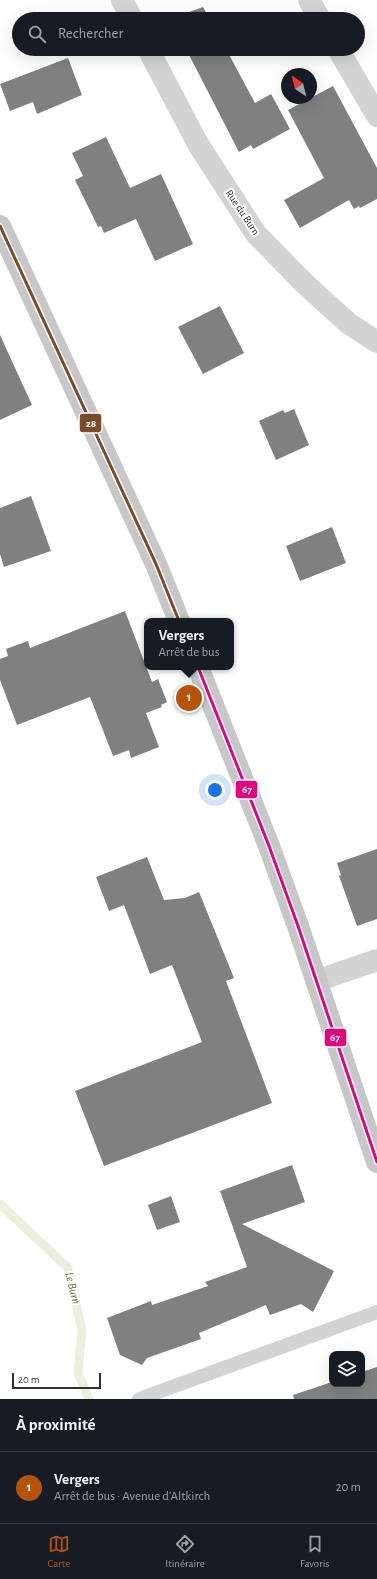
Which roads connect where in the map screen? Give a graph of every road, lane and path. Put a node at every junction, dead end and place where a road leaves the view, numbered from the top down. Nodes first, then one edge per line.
1 (122, 0) edge
2 (309, 0) edge
3 (128, 12) edge
4 (316, 12) edge
5 (152, 56) edge
6 (342, 56) edge
7 (377, 116) edge
8 (0, 226) edge
9 (377, 342) edge
10 (179, 618) edge
11 (199, 670) edge
12 (377, 960) edge
13 (316, 981) junction
14 (377, 1162) edge
15 (377, 1312) edge
16 (139, 1399) edge

1 - 3 street
2 - 4 street
5 - 9 street, Rue du Burn
6 - 7 street
8 - 10 main road
11 - 13 main road
12 - 13 street
13 - 14 main road
15 - 16 lane

